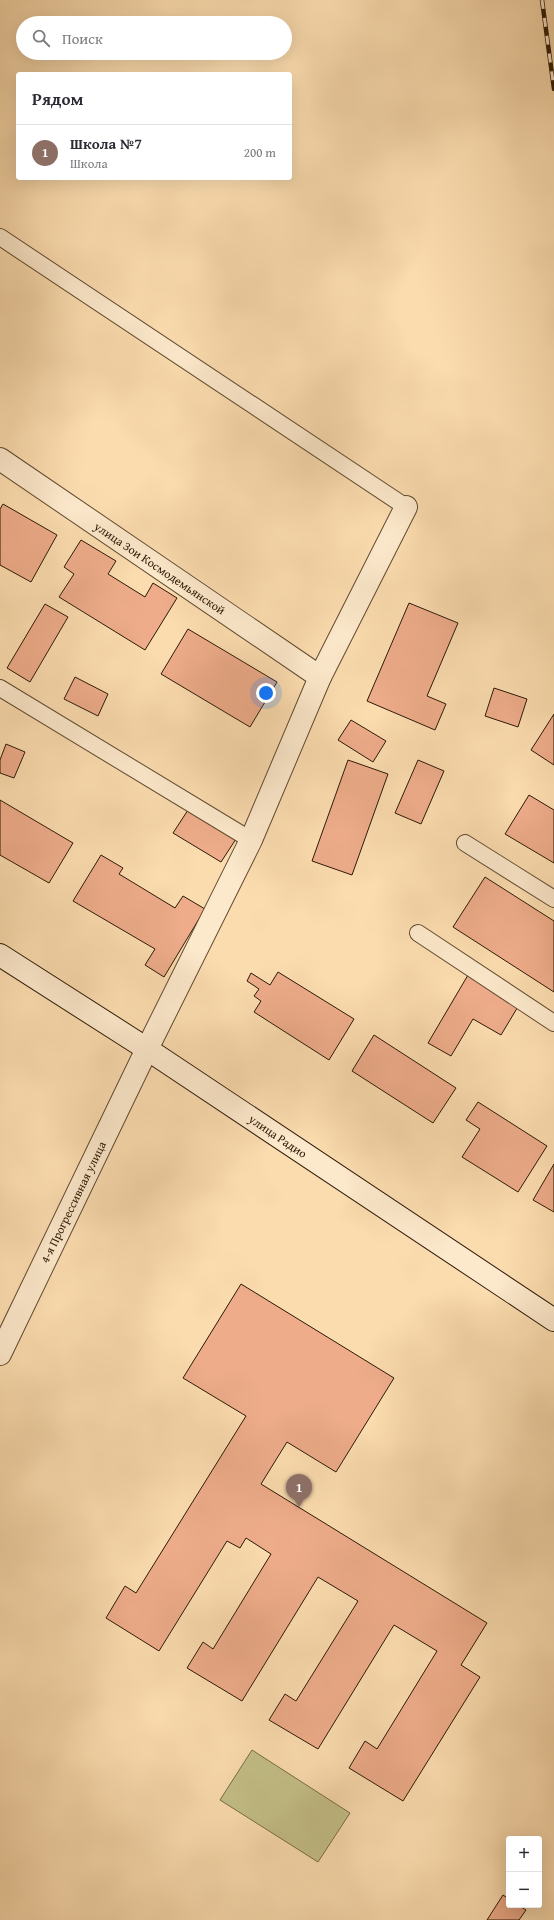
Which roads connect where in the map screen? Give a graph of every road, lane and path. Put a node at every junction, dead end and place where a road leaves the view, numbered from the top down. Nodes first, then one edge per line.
1 (0, 237) edge
2 (0, 459) edge
3 (406, 507) joint
4 (320, 677) junction
5 (0, 688) edge
6 (251, 840) junction
7 (465, 843) dead end
8 (554, 899) edge
9 (418, 932) dead end
10 (0, 954) edge
11 (554, 1023) edge
12 (147, 1049) junction
13 (554, 1320) edge
14 (0, 1354) edge

1 - 3 lane
2 - 4 street, улица Зои Космодемьянской
3 - 4 street, 4-я Прогрессивная улица
4 - 6 street, 4-я Прогрессивная улица
5 - 6 lane
6 - 12 street, 4-я Прогрессивная улица
7 - 8 lane
9 - 11 lane
10 - 12 street, улица Радио
12 - 13 street, улица Радио
12 - 14 street, 4-я Прогрессивная улица

